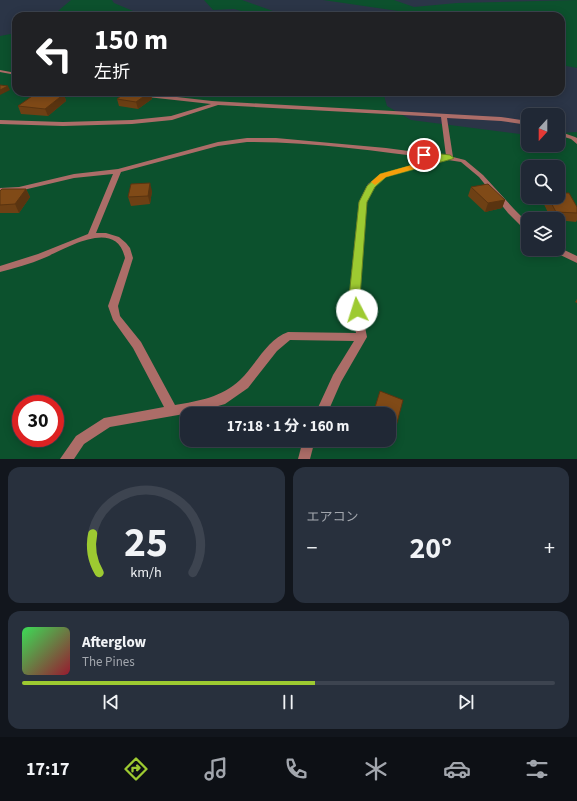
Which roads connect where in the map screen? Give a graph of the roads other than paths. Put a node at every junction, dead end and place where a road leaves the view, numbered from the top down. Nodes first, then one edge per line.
1 (0, 71) edge
2 (12, 73) edge
3 (156, 96) edge
4 (219, 103) junction
5 (444, 116) junction
6 (0, 122) edge
7 (521, 122) edge
8 (565, 135) edge
9 (577, 142) edge
10 (450, 158) junction
11 (118, 171) junction
12 (0, 190) edge
13 (521, 221) edge
14 (91, 236) junction
15 (565, 254) edge
16 (577, 260) edge
17 (0, 269) edge
18 (362, 336) junction
19 (324, 407) edge
20 (172, 411) junction
21 (307, 447) edge
22 (66, 459) edge
23 (304, 459) edge

1 - 2 street
3 - 4 street
4 - 5 street
4 - 6 street
5 - 7 street
5 - 10 street
8 - 9 street
10 - 11 street
10 - 13 street
10 - 18 street
11 - 12 street
11 - 14 street
14 - 17 street
14 - 20 street
15 - 16 street
18 - 19 street
18 - 20 street
20 - 22 street
21 - 23 street

